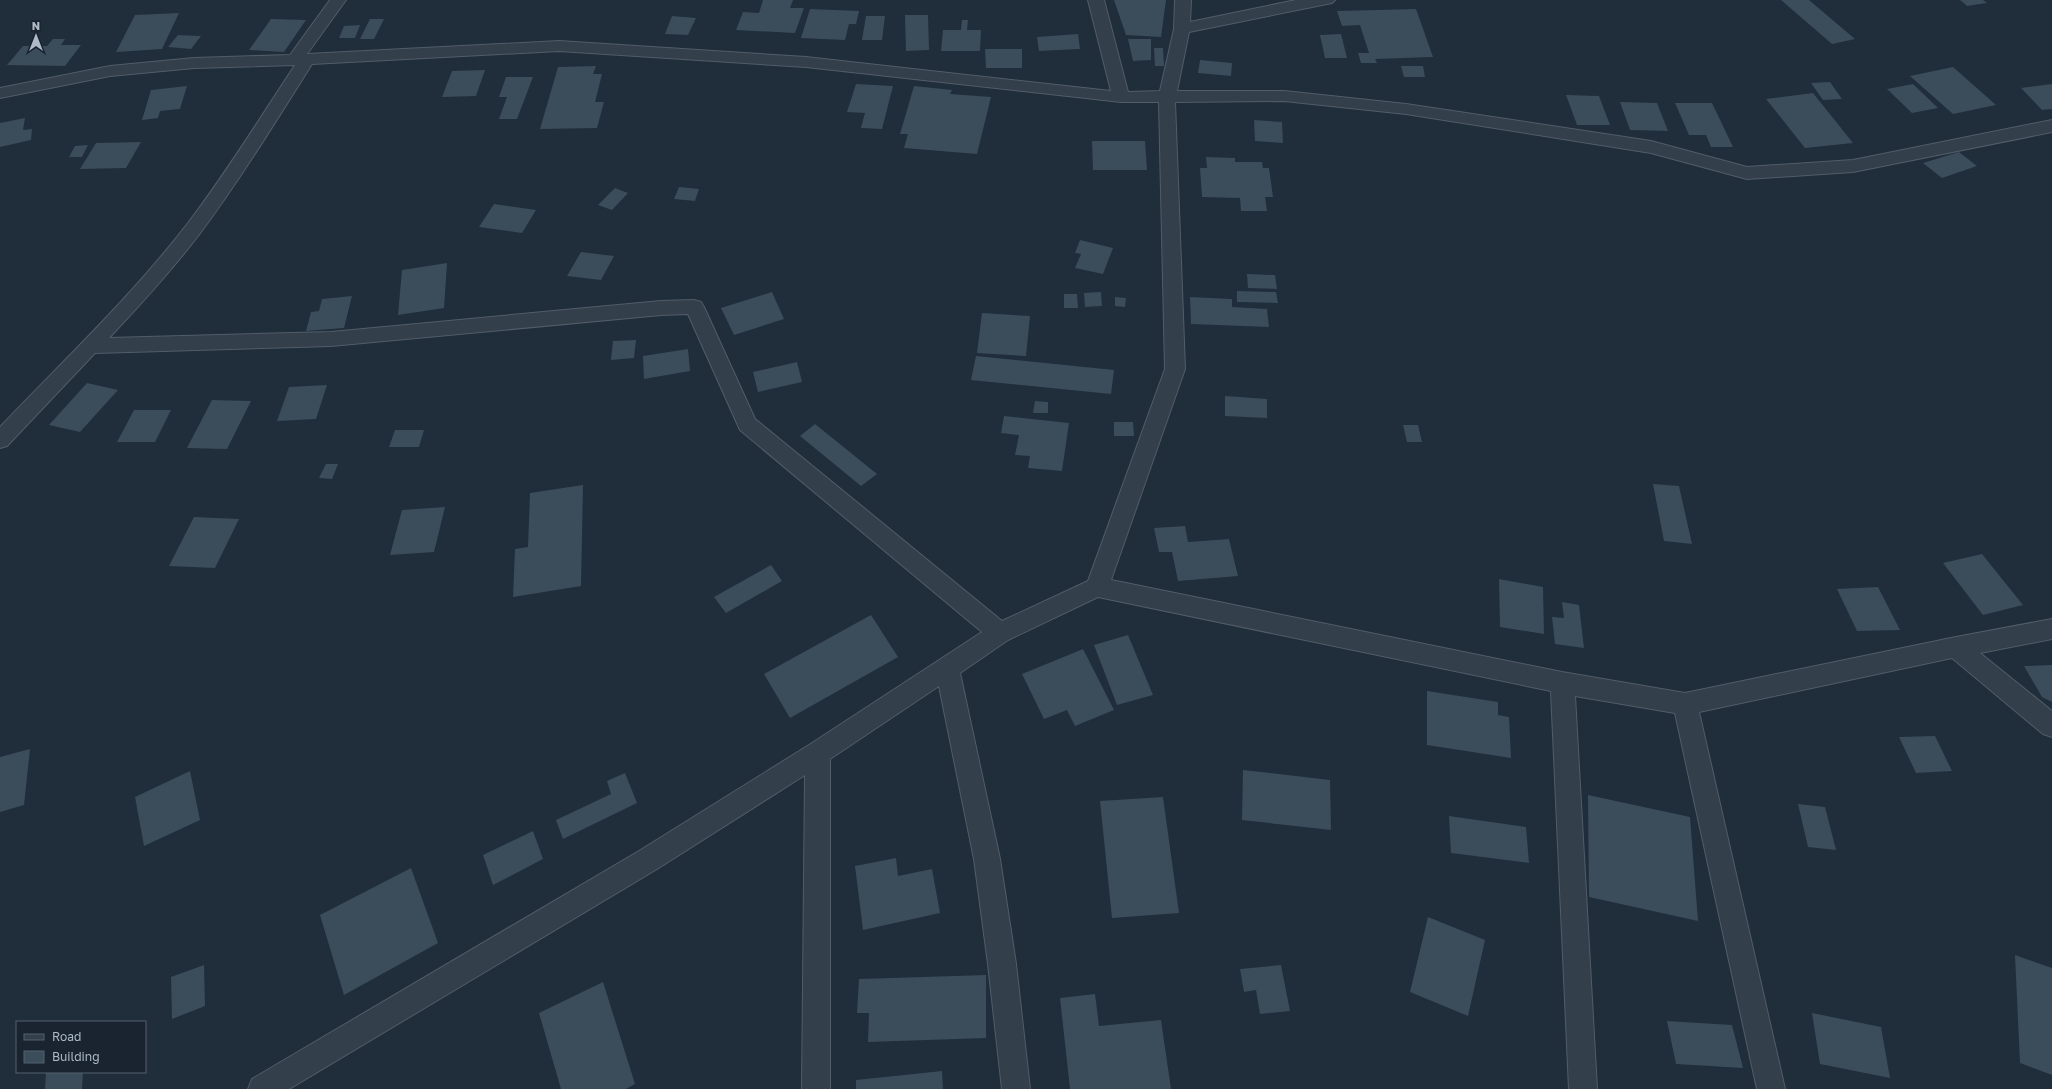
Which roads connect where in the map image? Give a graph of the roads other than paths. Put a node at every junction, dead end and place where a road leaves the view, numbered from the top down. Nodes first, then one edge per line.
1 (338, 0) edge
2 (1096, 0) edge
3 (1183, 0) edge
4 (1328, 0) edge
5 (1182, 29) junction
6 (301, 60) junction
7 (0, 93) edge
8 (1121, 98) junction
9 (1167, 98) junction
10 (2052, 126) edge
11 (89, 346) junction
12 (0, 440) edge
13 (1096, 587) junction
14 (2052, 629) edge
15 (1000, 633) junction
16 (1956, 647) junction
17 (947, 669) junction
18 (1562, 683) junction
19 (1685, 704) junction
20 (2052, 726) edge
21 (818, 753) junction
22 (262, 1089) edge
23 (816, 1089) edge
24 (1016, 1089) edge
25 (1583, 1089) edge
26 (1771, 1089) edge

1 - 6 street
2 - 8 street
3 - 5 street
4 - 5 street
5 - 9 street
6 - 7 street
6 - 8 street
6 - 11 street
8 - 9 street
9 - 10 street
9 - 13 street
11 - 12 street
11 - 15 street
13 - 15 street
13 - 18 street
14 - 16 street
15 - 17 street
16 - 19 street
16 - 20 street
17 - 21 street
17 - 24 street
18 - 19 street
18 - 25 street
19 - 26 street
21 - 22 street
21 - 23 street

